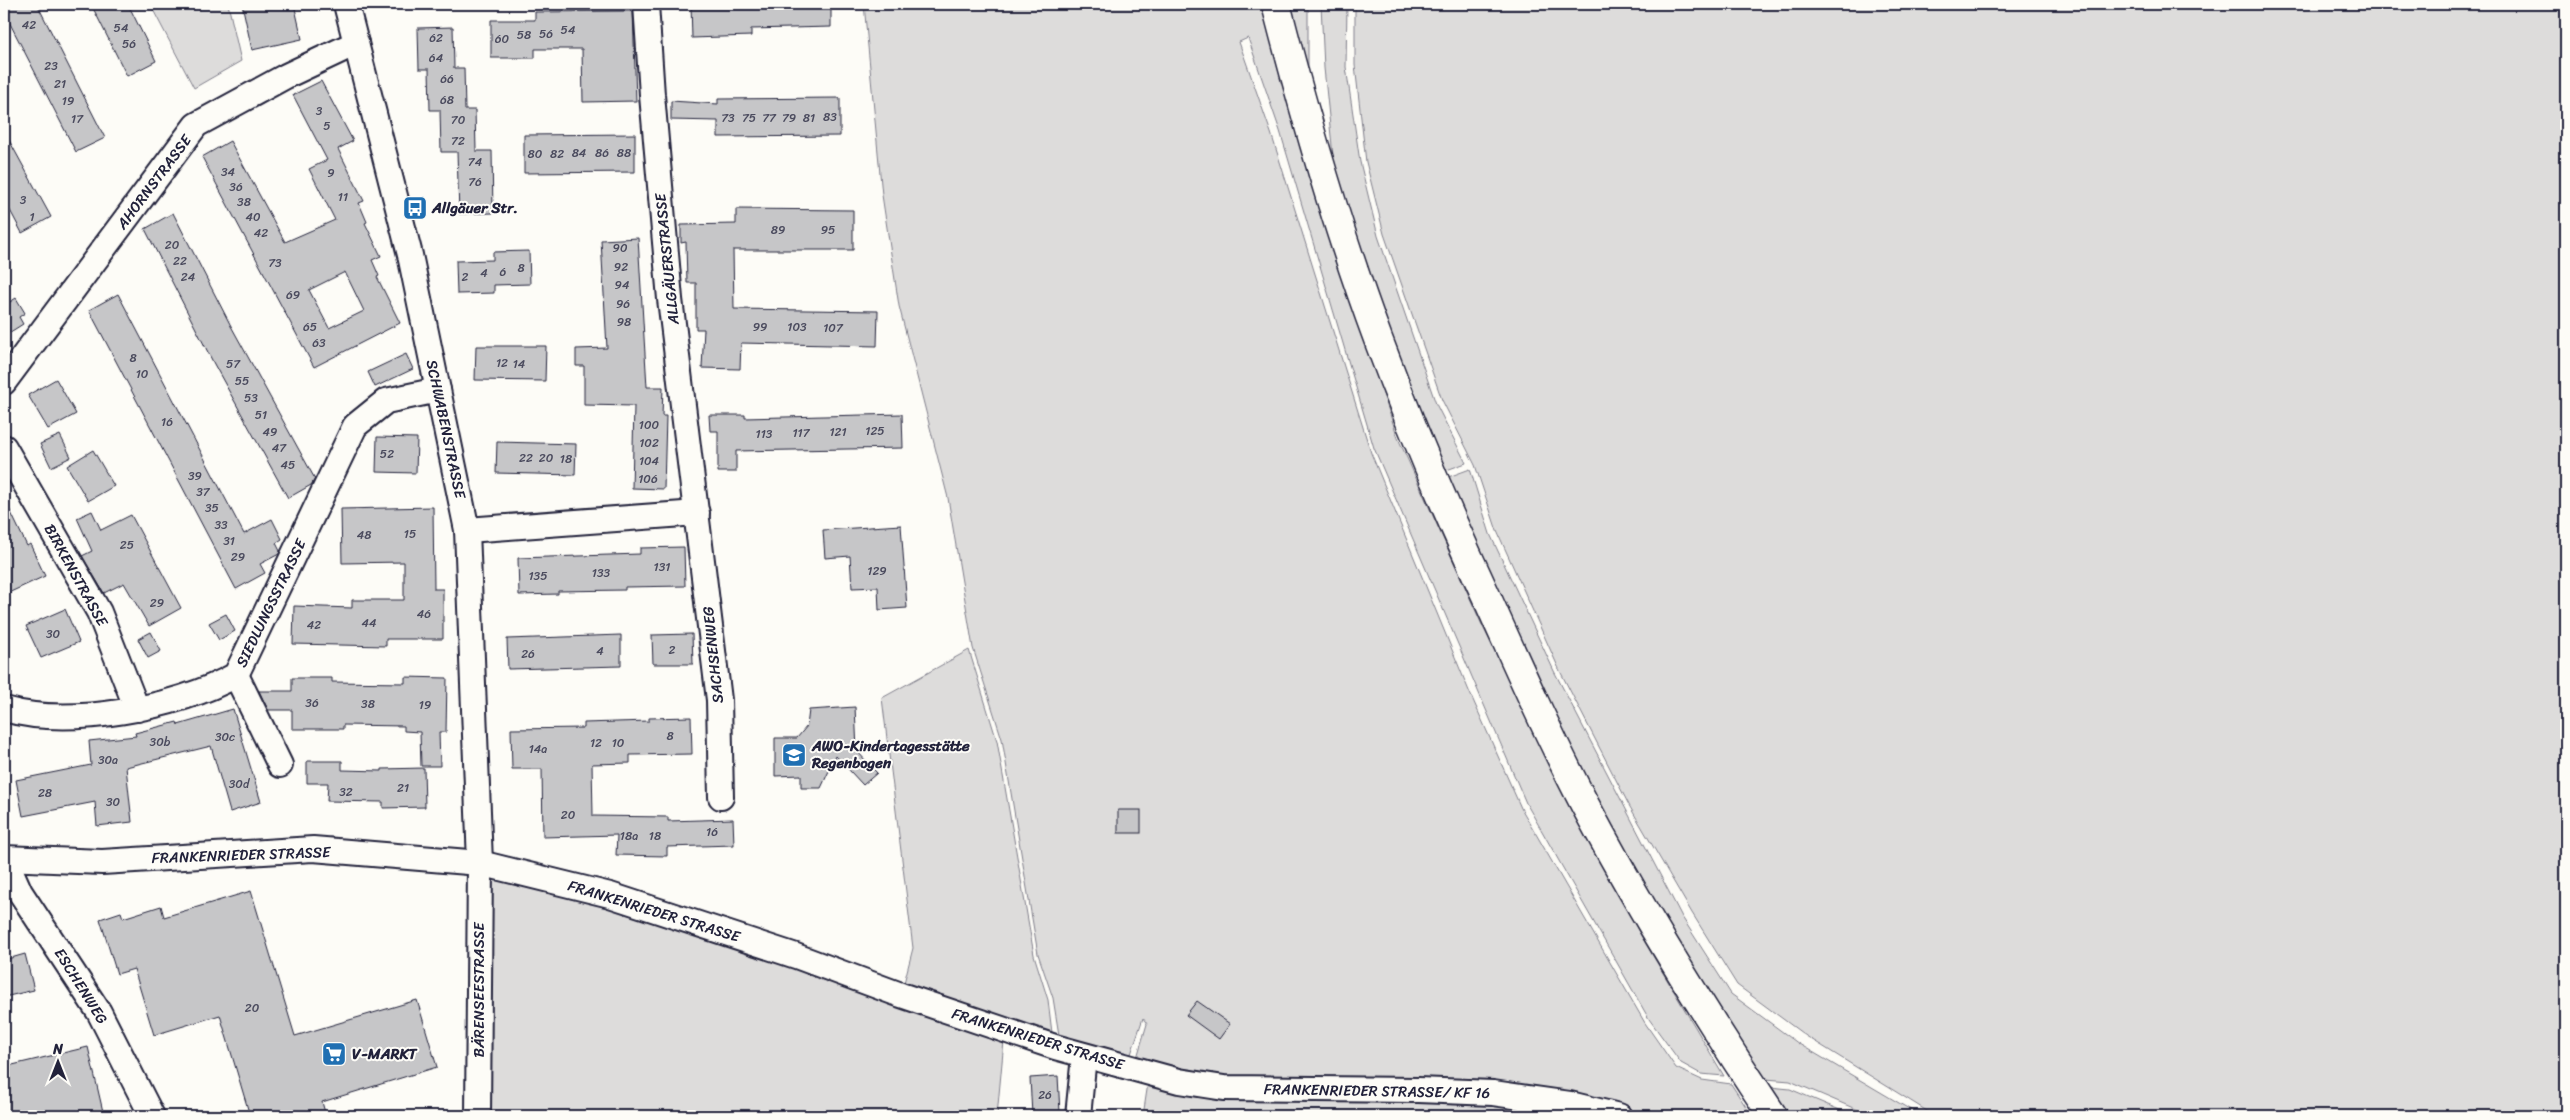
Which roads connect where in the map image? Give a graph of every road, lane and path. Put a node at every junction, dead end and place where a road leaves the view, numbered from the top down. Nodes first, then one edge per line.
1 (346, 4) edge
2 (646, 4) edge
3 (1276, 4) edge
4 (356, 43) junction
5 (4, 382) edge
6 (438, 390) junction
7 (4, 447) edge
8 (697, 513) junction
9 (467, 530) junction
10 (236, 675) junction
11 (4, 709) edge
12 (137, 709) junction
13 (280, 765) dead end
14 (721, 797) dead end
15 (4, 858) edge
16 (480, 863) junction
17 (1084, 1056) junction
18 (1224, 1088) joint
19 (152, 1116) edge
20 (478, 1116) edge
21 (1078, 1116) edge
22 (1619, 1116) edge
23 (1773, 1116) edge

1 - 4 street, SCHWABENSTRASSE
2 - 8 street, ALLGÄUERSTRASSE
3 - 23 main road
4 - 5 street, AHORNSTRASSE
4 - 6 street, SCHWABENSTRASSE
6 - 9 street, SCHWABENSTRASSE
6 - 10 street, SIEDLUNGSSTRASSE
7 - 12 street, BIRKENSTRASSE
8 - 9 street
8 - 14 street, SACHSENWEG
9 - 16 street, SCHWABENSTRASSE
10 - 12 street, SIEDLUNGSSTRASSE
10 - 13 street
11 - 12 street, SIEDLUNGSSTRASSE
15 - 16 street, FRANKENRIEDER STRASSE
15 - 19 street, ESCHENWEG
16 - 17 street, FRANKENRIEDER STRASSE
16 - 20 street, BÄRENSEESTRASSE
17 - 18 street, FRANKENRIEDER STRASSE
17 - 21 street
18 - 22 street, FRANKENRIEDER STRASSE/ KF 16

